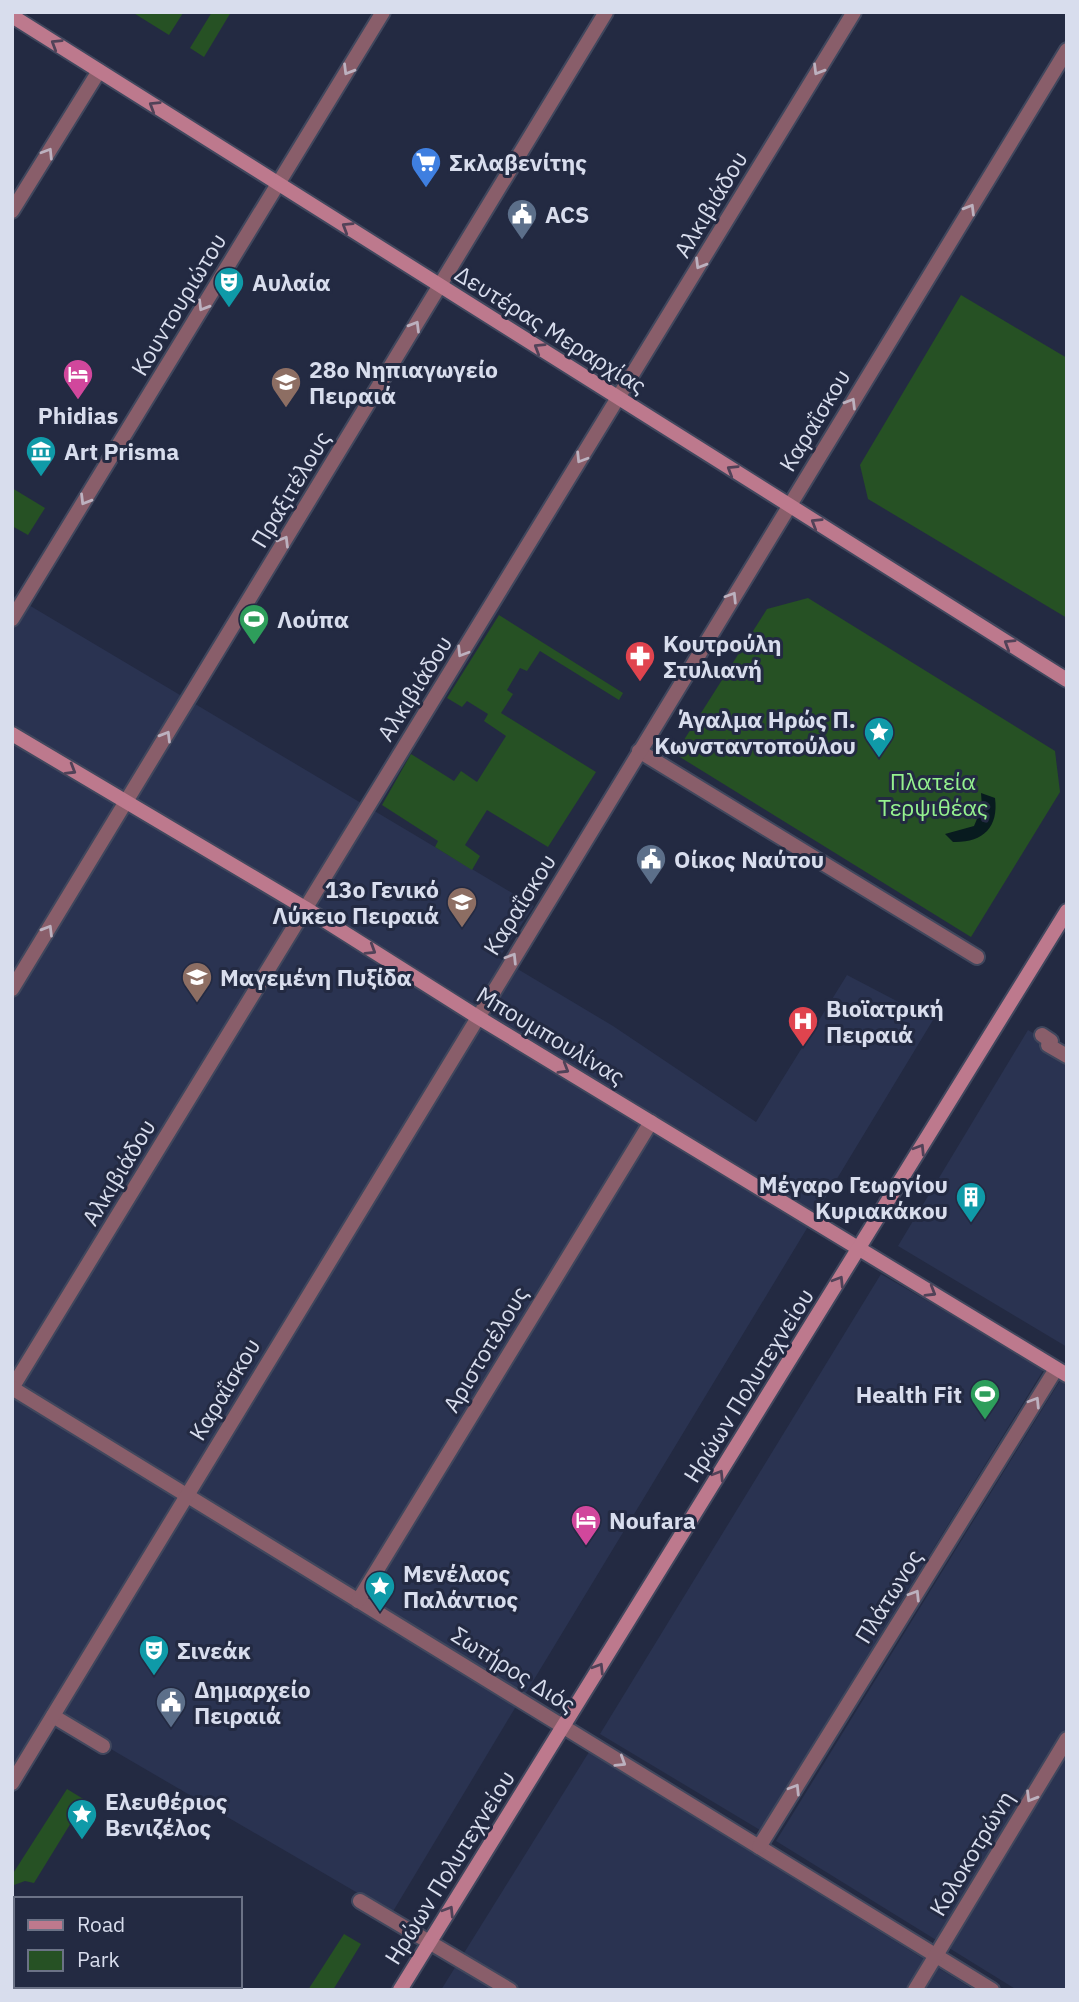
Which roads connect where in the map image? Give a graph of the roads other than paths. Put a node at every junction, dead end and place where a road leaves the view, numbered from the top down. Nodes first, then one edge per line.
1 (383, 12) edge
2 (606, 12) edge
3 (854, 12) edge
4 (12, 16) edge
5 (1067, 50) edge
6 (99, 71) junction
7 (278, 184) junction
8 (12, 211) edge
9 (440, 286) junction
10 (618, 398) junction
11 (790, 506) junction
12 (12, 619) edge
13 (1067, 680) edge
14 (12, 734) edge
15 (639, 751) junction
16 (125, 803) junction
17 (305, 908) junction
18 (1067, 911) edge
19 (977, 957) dead end
20 (12, 989) edge
21 (476, 1017) junction
22 (1042, 1035) dead end
23 (1067, 1056) edge
24 (650, 1123) junction
25 (859, 1248) junction
26 (1062, 1372) edge
27 (12, 1388) edge
28 (187, 1495) junction
29 (358, 1601) junction
30 (53, 1716) junction
31 (563, 1726) junction
32 (1067, 1739) edge
33 (103, 1746) dead end
34 (12, 1783) edge
35 (759, 1847) junction
36 (360, 1901) dead end
37 (430, 1942) junction
38 (936, 1955) junction
39 (400, 1990) edge
40 (510, 1990) edge
41 (915, 1990) edge
42 (992, 1990) edge

1 -> 7 street, Κουντουριώτου
2 - 9 street, Πραξιτέλους
3 -> 10 street, Αλκιβιάδου
6 -> 4 main road, Δευτέρας Μεραρχίας
11 -> 5 street, Καραΐσκου
7 -> 6 main road, Δευτέρας Μεραρχίας
8 -> 6 street
9 -> 7 main road, Δευτέρας Μεραρχίας
7 -> 12 street, Κουντουριώτου
10 -> 9 main road, Δευτέρας Μεραρχίας
16 -> 9 street, Πραξιτέλους
11 -> 10 main road, Δευτέρας Μεραρχίας
10 -> 17 street, Αλκιβιάδου
13 -> 11 main road, Δευτέρας Μεραρχίας
15 -> 11 street, Καραΐσκου
14 -> 16 main road, Μπουμπουλίνας
15 - 19 street
21 -> 15 street, Καραΐσκου
16 - 17 main road, Μπουμπουλίνας
20 -> 16 street, Πραξιτέλους
17 -> 21 main road, Μπουμπουλίνας
17 - 27 street, Αλκιβιάδου
25 -> 18 main road, Ηρώων Πολυτεχνείου
21 -> 24 main road, Μπουμπουλίνας
21 - 28 street, Καραΐσκου
22 - 23 street
24 - 25 main road, Μπουμπουλίνας
24 - 29 street, Αριστοτέλους
25 -> 26 main road, Μπουμπουλίνας
31 -> 25 main road, Ηρώων Πολυτεχνείου
35 -> 26 street, Πλάτωνος
27 - 28 street, Σωτήρος Διός
28 - 29 street, Σωτήρος Διός
28 - 30 street, Καραΐσκου
29 - 31 street, Σωτήρος Διός
30 - 33 street
30 - 34 street, Καραΐσκου
31 -> 35 street, Σωτήρος Διός
37 -> 31 main road, Ηρώων Πολυτεχνείου
32 -> 38 street, Κολοκοτρώνη
35 - 38 street, Σωτήρος Διός
36 - 37 street
37 - 39 main road, Ηρώων Πολυτεχνείου
37 - 40 street
38 - 41 street, Κολοκοτρώνη
38 - 42 street, Σωτήρος Διός

